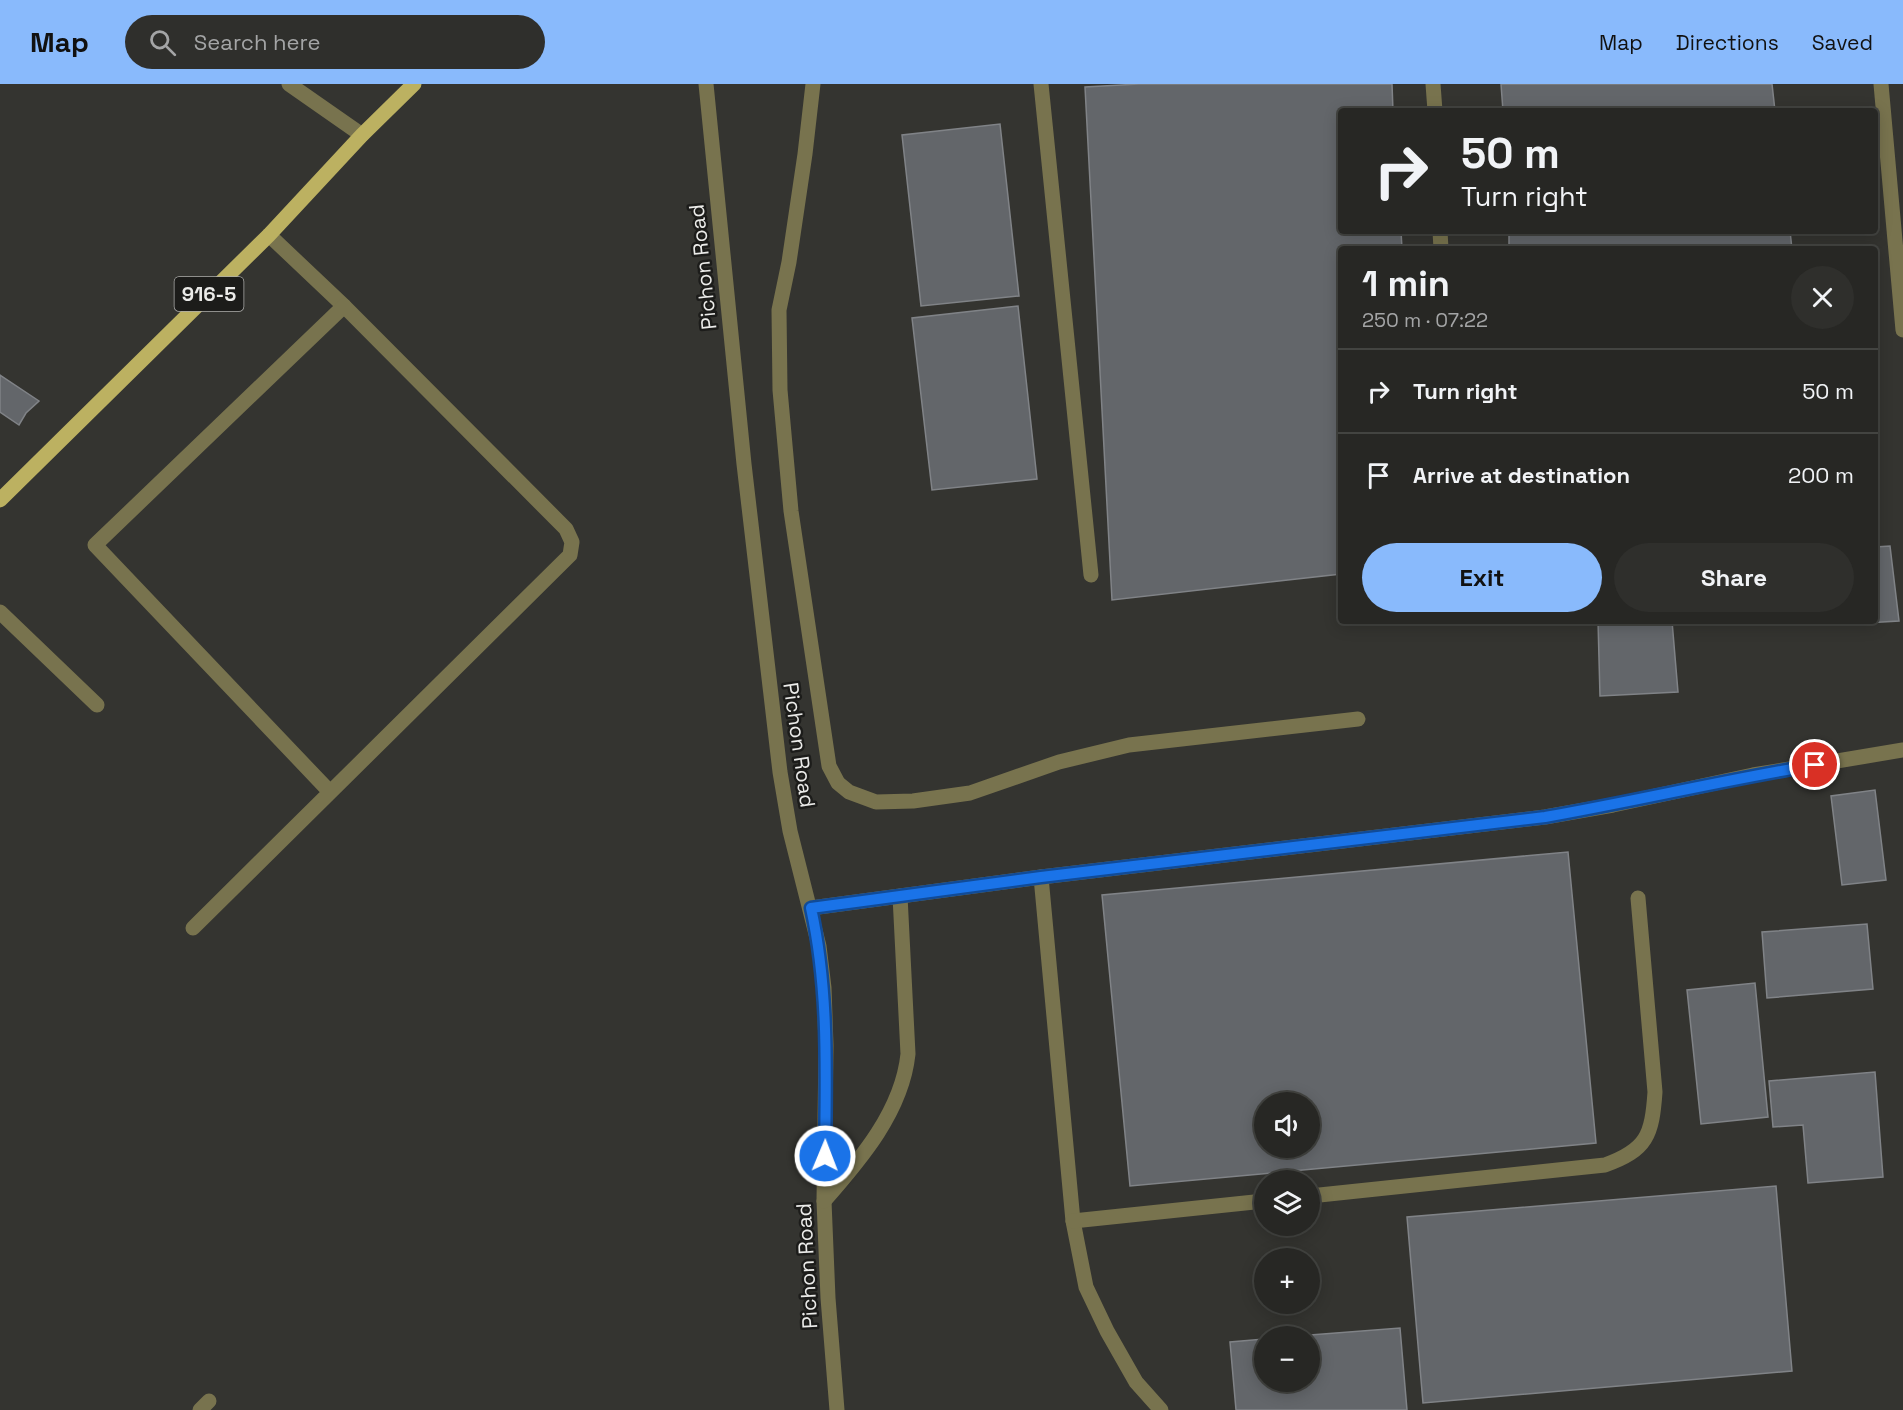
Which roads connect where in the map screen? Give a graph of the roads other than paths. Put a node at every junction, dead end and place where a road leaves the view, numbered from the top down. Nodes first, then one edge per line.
1 (289, 84) edge
2 (414, 84) edge
3 (706, 84) edge
4 (813, 84) edge
5 (1041, 84) edge
6 (1433, 84) edge
7 (1881, 84) edge
8 (1435, 108) edge
9 (362, 135) junction
10 (1899, 233) edge
11 (269, 235) junction
12 (344, 306) junction
13 (1903, 330) edge
14 (0, 500) edge
15 (1091, 575) dead end
16 (0, 612) edge
17 (97, 705) dead end
18 (1358, 719) dead end
19 (1903, 750) edge
20 (330, 792) junction
21 (1041, 877) junction
22 (900, 896) junction
23 (1638, 898) dead end
24 (811, 908) junction
25 (193, 928) dead end
26 (1320, 1195) edge
27 (824, 1201) junction
28 (1254, 1202) edge
29 (1073, 1221) junction
30 (837, 1410) edge
31 (1161, 1410) edge

1 - 9 street
2 - 9 main road, 916-5
3 - 24 street, Pichon Road
4 - 18 street
5 - 15 street
6 - 8 street
7 - 10 street
9 - 11 main road, 916-5
10 - 13 street
11 - 12 street
11 - 14 main road, 916-5
12 - 20 street
12 - 20 street
16 - 17 street
19 - 21 street
20 - 25 street
21 - 22 street
21 - 29 street
22 - 24 street
22 - 27 street
23 - 26 street
24 - 27 street, Pichon Road
27 - 30 street, Pichon Road
28 - 29 street
29 - 31 street

